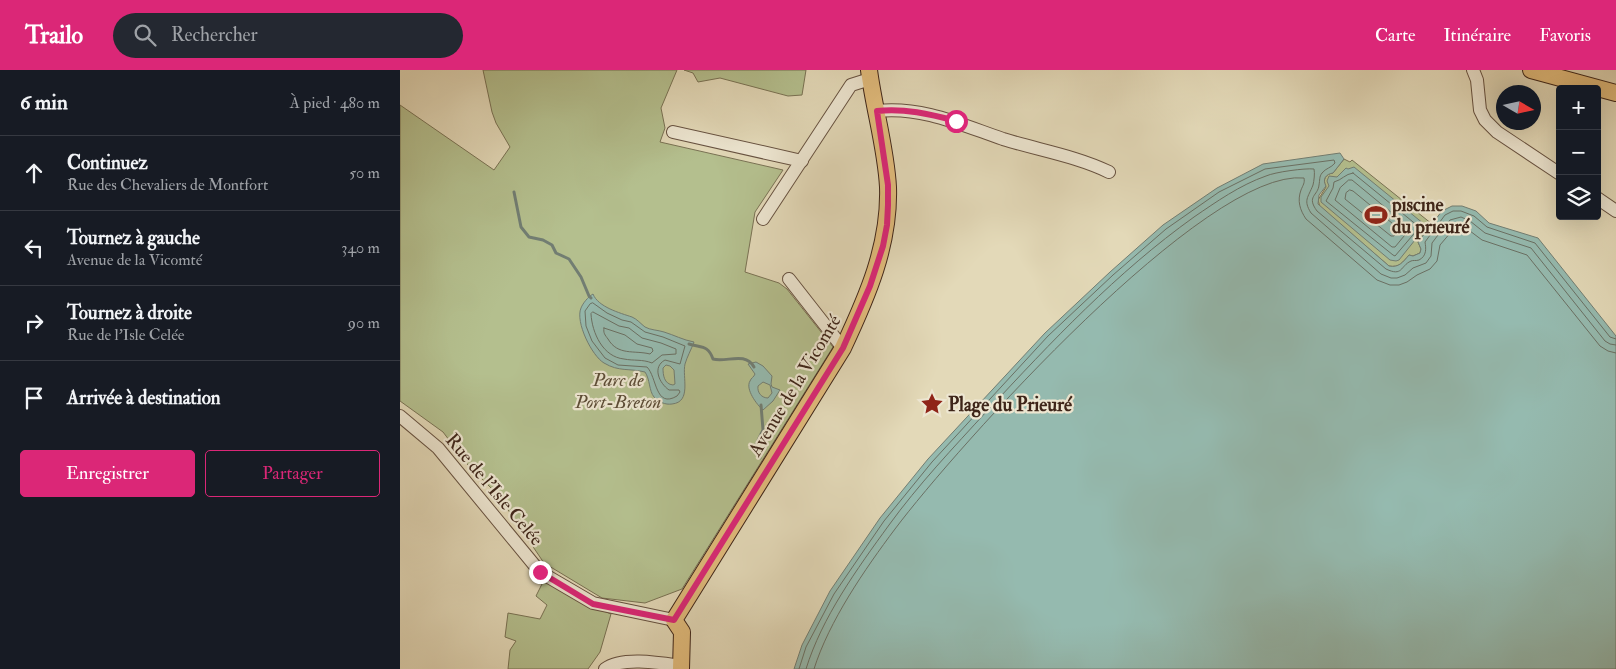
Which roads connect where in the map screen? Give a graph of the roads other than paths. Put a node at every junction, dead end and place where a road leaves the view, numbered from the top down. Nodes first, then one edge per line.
1 (1473, 70) edge
2 (1531, 70) edge
3 (870, 74) edge
4 (1616, 93) edge
5 (877, 111) junction
6 (673, 132) dead end
7 (802, 161) junction
8 (1556, 171) edge
9 (1109, 172) dead end
10 (1601, 201) edge
11 (1616, 211) edge
12 (763, 219) dead end
13 (789, 279) dead end
14 (843, 348) junction
15 (400, 416) edge
16 (674, 620) junction
17 (681, 667) edge
18 (605, 669) edge

1 - 8 street
2 - 4 main road
3 - 5 main road, Avenue de la Vicomté
3 - 7 street
5 - 9 street
5 - 14 main road, Avenue de la Vicomté
6 - 7 street
7 - 12 street
10 - 11 street
13 - 14 street
14 - 16 main road, Avenue de la Vicomté
15 - 16 street, Rue de l'Isle Celée
16 - 17 main road
17 - 18 street

